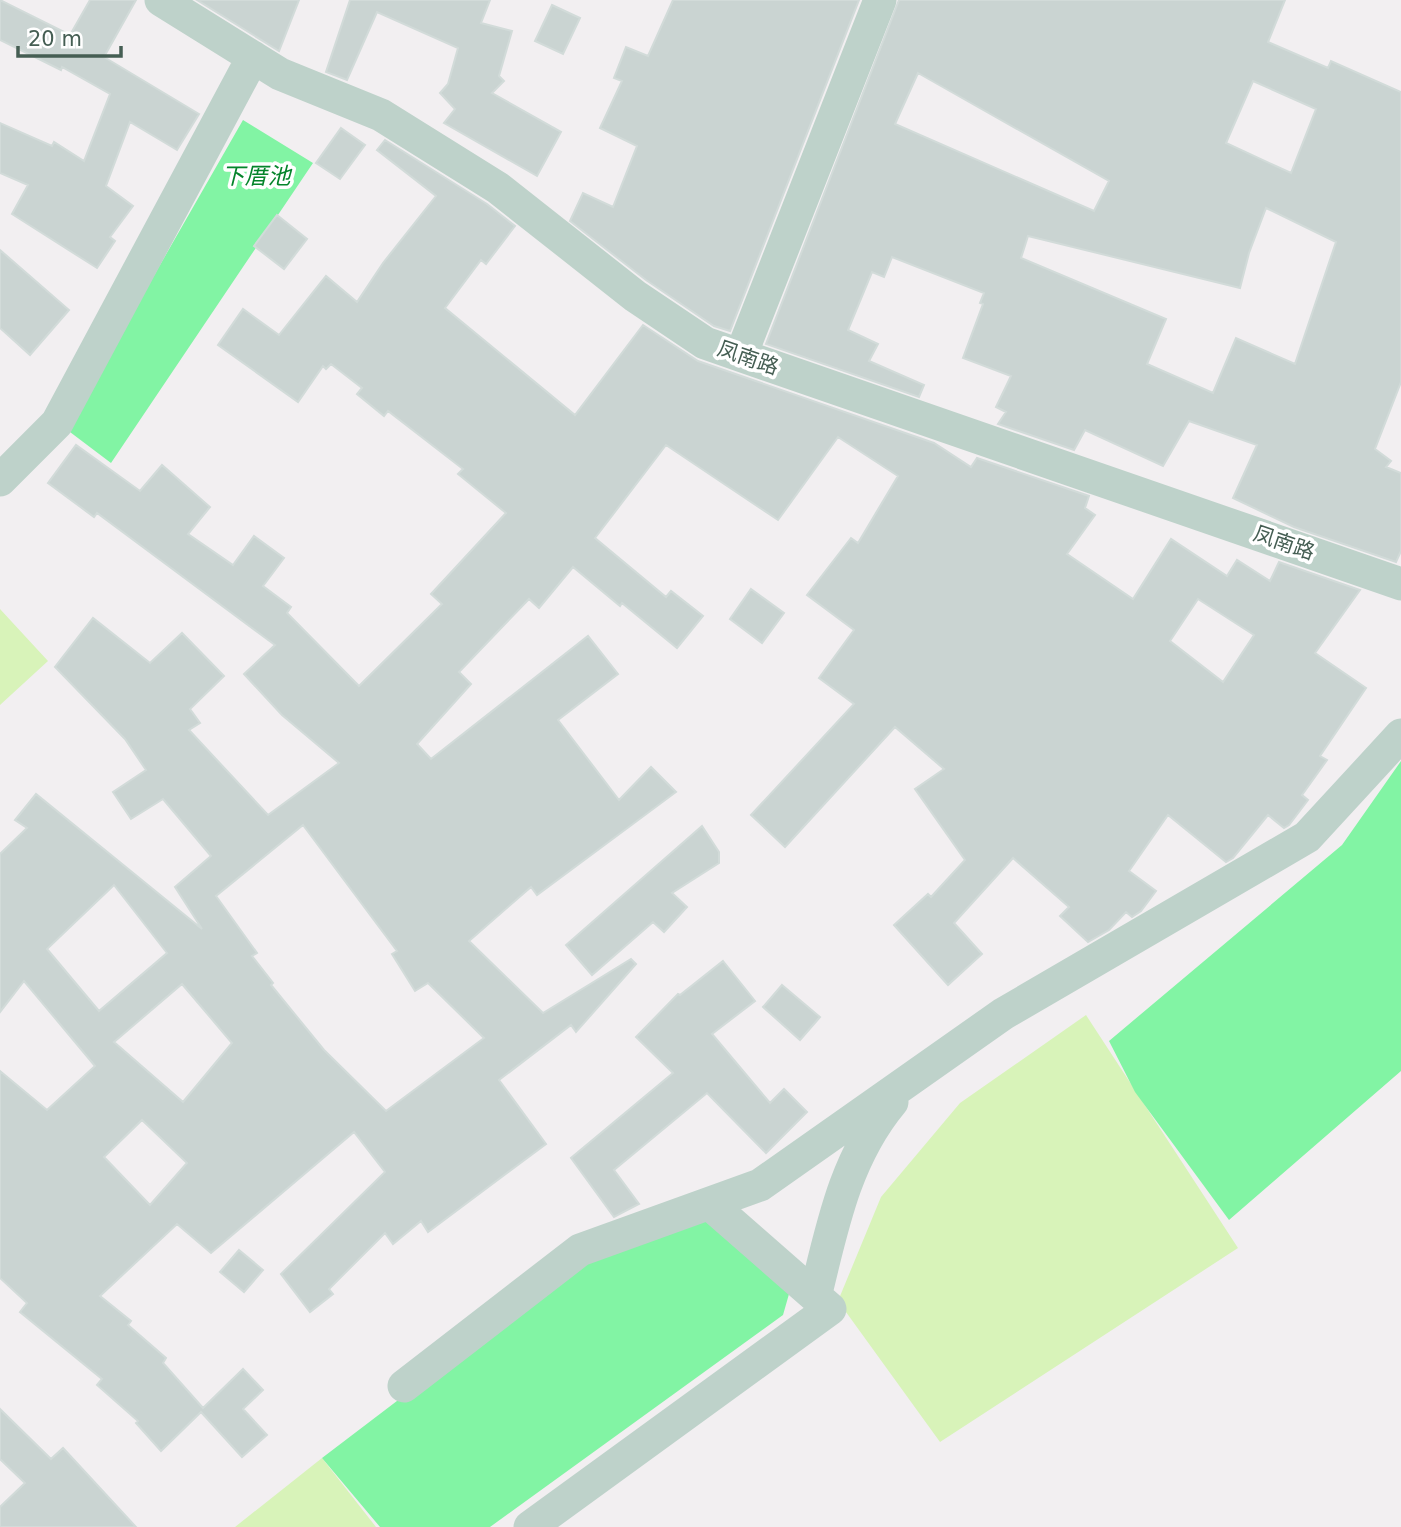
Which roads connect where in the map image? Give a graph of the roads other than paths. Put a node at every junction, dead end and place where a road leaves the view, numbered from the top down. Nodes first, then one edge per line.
1 (161, 0) edge
2 (880, 0) edge
3 (253, 57) junction
4 (741, 355) junction
5 (0, 480) edge
6 (1401, 584) edge
7 (1401, 735) edge
8 (915, 1076) junction
9 (710, 1204) junction
10 (817, 1289) dead end
11 (404, 1386) dead end
12 (530, 1527) edge

1 - 3 street, 凤南路
2 - 4 street
3 - 4 street, 凤南路
3 - 5 street
4 - 6 street, 凤南路
7 - 8 street
8 - 9 street
8 - 10 street
9 - 11 street
9 - 12 street

